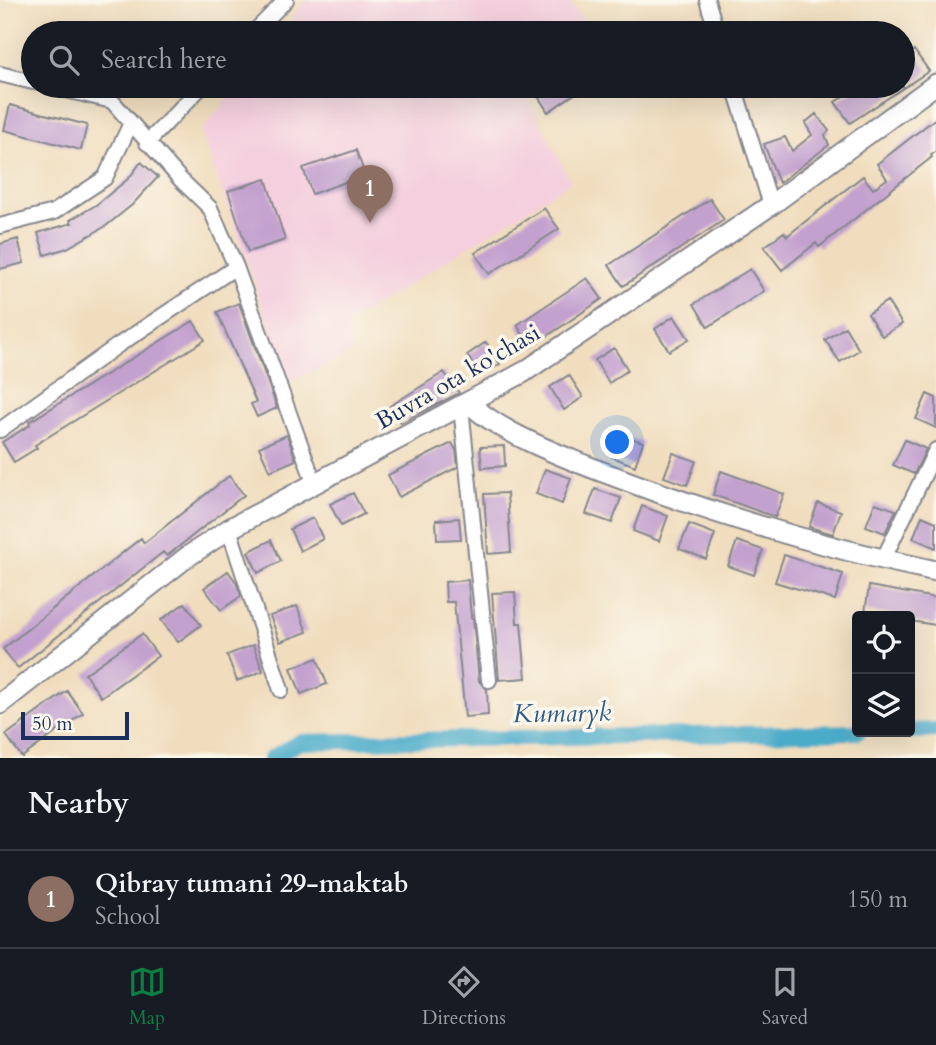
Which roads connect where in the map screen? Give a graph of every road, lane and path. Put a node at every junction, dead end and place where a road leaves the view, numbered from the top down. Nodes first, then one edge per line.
1 (286, 0) edge
2 (707, 0) edge
3 (265, 21) edge
4 (713, 21) edge
5 (0, 74) edge
6 (21, 79) edge
7 (936, 84) edge
8 (99, 98) edge
9 (190, 98) edge
10 (738, 98) edge
11 (131, 123) junction
12 (147, 143) junction
13 (771, 205) junction
14 (0, 226) edge
15 (236, 267) junction
16 (465, 405) junction
17 (0, 430) edge
18 (936, 450) edge
19 (315, 485) junction
20 (229, 529) junction
21 (883, 560) junction
22 (936, 570) edge
23 (489, 680) dead end
24 (281, 690) dead end
25 (0, 704) edge

1 - 3 street
2 - 4 street
5 - 6 street
7 - 13 main road, Buvra ota ko'chasi
8 - 11 street
9 - 12 street
10 - 13 street
11 - 12 street
11 - 14 street
12 - 15 street
13 - 16 main road, Buvra ota ko'chasi
15 - 17 street
15 - 19 street
16 - 19 main road, Buvra ota ko'chasi
16 - 21 main road
16 - 23 street
18 - 21 street
19 - 20 main road, Buvra ota ko'chasi
20 - 24 street
20 - 25 main road, Buvra ota ko'chasi
21 - 22 main road

